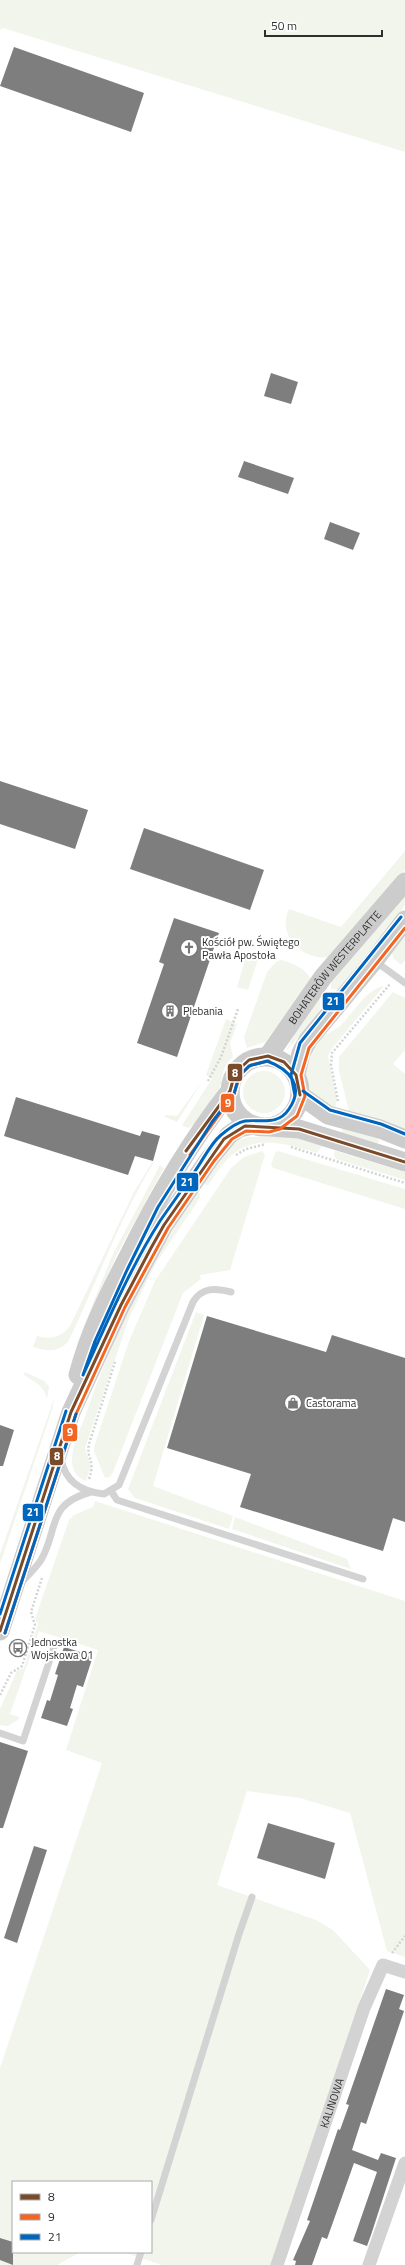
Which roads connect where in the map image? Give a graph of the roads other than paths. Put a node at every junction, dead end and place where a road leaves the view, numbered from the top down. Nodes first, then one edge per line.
1 (405, 882) edge
2 (405, 920) edge
3 (374, 961) junction
4 (405, 983) edge
5 (268, 1056) junction
6 (296, 1075) junction
7 (230, 1091) junction
8 (300, 1095) junction
9 (264, 1132) junction
10 (405, 1139) edge
11 (405, 1162) edge
12 (231, 1292) dead end
13 (72, 1412) junction
14 (60, 1448) junction
15 (111, 1491) junction
16 (92, 1492) junction
17 (363, 1579) dead end
18 (7, 1596) edge
19 (0, 1631) edge
20 (54, 1647) dead end
21 (0, 1733) edge
22 (252, 1897) dead end
23 (405, 1972) edge
24 (405, 2163) edge
25 (152, 2217) edge
26 (141, 2253) edge
27 (137, 2265) edge
28 (277, 2265) edge
29 (369, 2265) edge

1 - 5 main road, BOHATERÓW WESTERPLATTE
2 - 3 main road
3 - 4 lane
3 - 6 main road
5 - 6 main road
5 - 7 main road
6 - 8 main road
7 - 9 main road
7 - 13 main road
8 - 9 main road
8 - 10 main road
9 - 11 main road
9 - 13 main road
12 - 15 lane
13 - 14 main road
14 - 16 lane
14 - 18 main road
15 - 16 lane
15 - 17 lane
16 - 18 lane
18 - 19 main road
20 - 21 lane
22 - 25 lane
23 - 28 street, KALINOWA
24 - 29 street
26 - 27 lane

